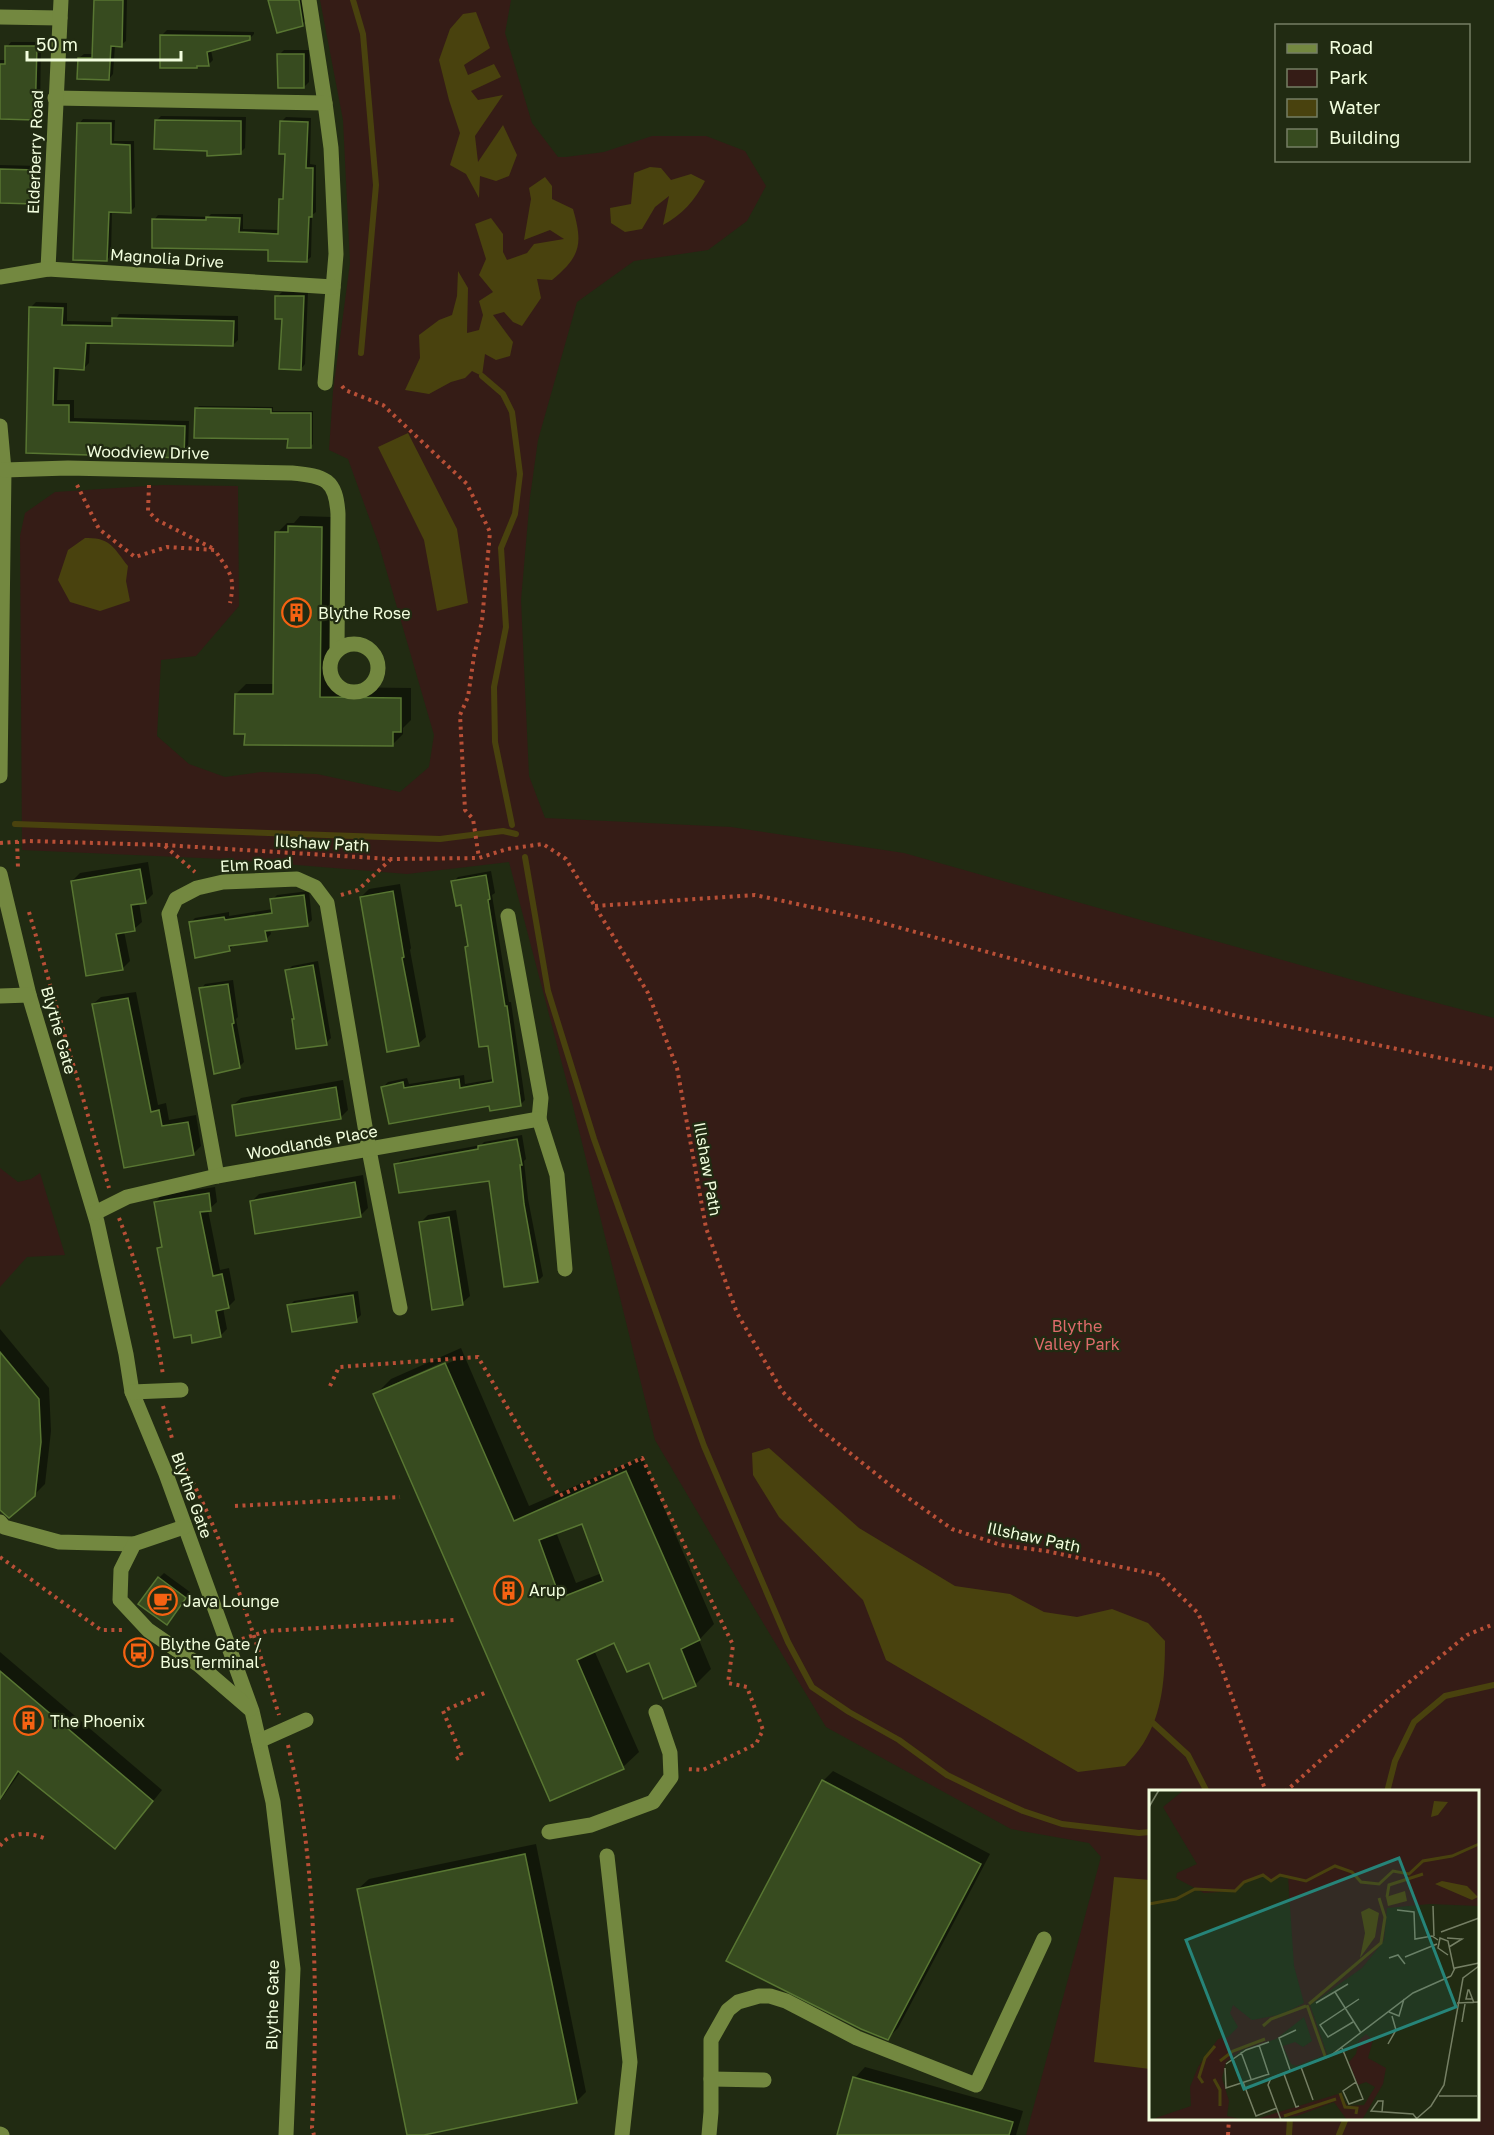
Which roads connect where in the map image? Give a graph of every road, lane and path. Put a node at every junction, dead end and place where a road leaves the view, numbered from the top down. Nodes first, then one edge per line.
1 (61, 0) edge
2 (309, 0) edge
3 (0, 17) edge
4 (60, 18) junction
5 (55, 98) junction
6 (325, 103) junction
7 (48, 269) junction
8 (0, 277) edge
9 (333, 287) junction
10 (325, 383) dead end
11 (365, 397) dead end
12 (0, 426) edge
13 (4, 470) junction
14 (151, 470) junction
15 (88, 506) dead end
16 (215, 550) junction
17 (1, 573) edge
18 (230, 603) dead end
19 (337, 651) dead end
20 (0, 776) edge
21 (17, 841) junction
22 (0, 843) edge
23 (164, 845) junction
24 (479, 858) junction
25 (390, 859) junction
26 (18, 873) dead end
27 (0, 874) edge
28 (200, 888) junction
29 (326, 900) junction
30 (27, 904) dead end
31 (595, 906) junction
32 (508, 916) dead end
33 (29, 995) junction
34 (0, 996) edge
35 (1494, 1069) edge
36 (539, 1119) junction
37 (369, 1150) junction
38 (217, 1176) junction
39 (114, 1202) junction
40 (95, 1213) junction
41 (565, 1269) dead end
42 (400, 1308) dead end
43 (330, 1386) dead end
44 (173, 1390) junction
45 (132, 1392) junction
46 (176, 1451) dead end
47 (182, 1461) dead end
48 (400, 1497) dead end
49 (235, 1506) dead end
50 (0, 1522) edge
51 (184, 1527) junction
52 (134, 1544) junction
53 (0, 1557) edge
54 (455, 1620) dead end
55 (1494, 1624) edge
56 (148, 1630) junction
57 (254, 1635) junction
58 (229, 1644) junction
59 (487, 1692) dead end
60 (252, 1710) junction
61 (656, 1712) dead end
62 (306, 1720) dead end
63 (283, 1730) junction
64 (259, 1741) junction
65 (456, 1759) dead end
66 (671, 1768) junction
67 (1266, 1790) edge
68 (1286, 1790) edge
69 (549, 1832) dead end
70 (44, 1838) dead end
71 (0, 1846) edge
72 (607, 1856) dead end
73 (1044, 1939) dead end
74 (711, 2079) junction
75 (764, 2080) dead end
76 (286, 2135) edge
77 (314, 2135) edge
78 (622, 2135) edge
79 (709, 2135) edge

1 - 4 street, Elderberry Road
2 - 6 street
3 - 4 street
4 - 5 street, Elderberry Road
5 - 6 street
5 - 7 street, Elderberry Road
6 - 9 street
7 - 8 street, Magnolia Drive
7 - 9 street, Magnolia Drive
9 - 10 street
11 - 24 path
12 - 13 street
13 - 14 street, Woodview Drive
13 - 17 street
14 - 16 path
14 - 19 street, Woodview Drive
15 - 16 path
16 - 18 path
17 - 20 street
21 - 22 path, Illshaw Path
21 - 23 path, Illshaw Path
21 - 26 path
23 - 25 path, Illshaw Path
23 - 28 path
24 - 25 path, Illshaw Path
24 - 31 path, Illshaw Path
25 - 29 path
27 - 33 street, Blythe Gate
28 - 29 street, Elm Road
28 - 38 street, Elm Road
29 - 37 street
30 - 39 path
31 - 35 path
31 - 67 path, Illshaw Path
32 - 36 street
33 - 34 street
33 - 40 street, Blythe Gate
36 - 37 street, Woodlands Place
36 - 41 street
37 - 38 street, Woodlands Place
37 - 42 street
38 - 39 street, Woodlands Place
39 - 40 street, Woodlands Place
39 - 44 path
40 - 45 street, Blythe Gate
43 - 66 path
44 - 45 street
44 - 46 path
45 - 51 street, Blythe Gate
47 - 57 path
48 - 49 path
50 - 52 street
51 - 52 street
51 - 58 street, Blythe Gate
52 - 56 street
53 - 56 path
54 - 57 path
55 - 68 path
56 - 60 street
57 - 58 path
57 - 63 path
58 - 60 street, Blythe Gate
59 - 65 path
60 - 64 street, Blythe Gate
61 - 66 street
62 - 63 street
63 - 64 street
63 - 77 path
64 - 76 street, Blythe Gate
66 - 69 street
70 - 71 path
72 - 78 street
73 - 74 street
74 - 75 street
74 - 79 street

